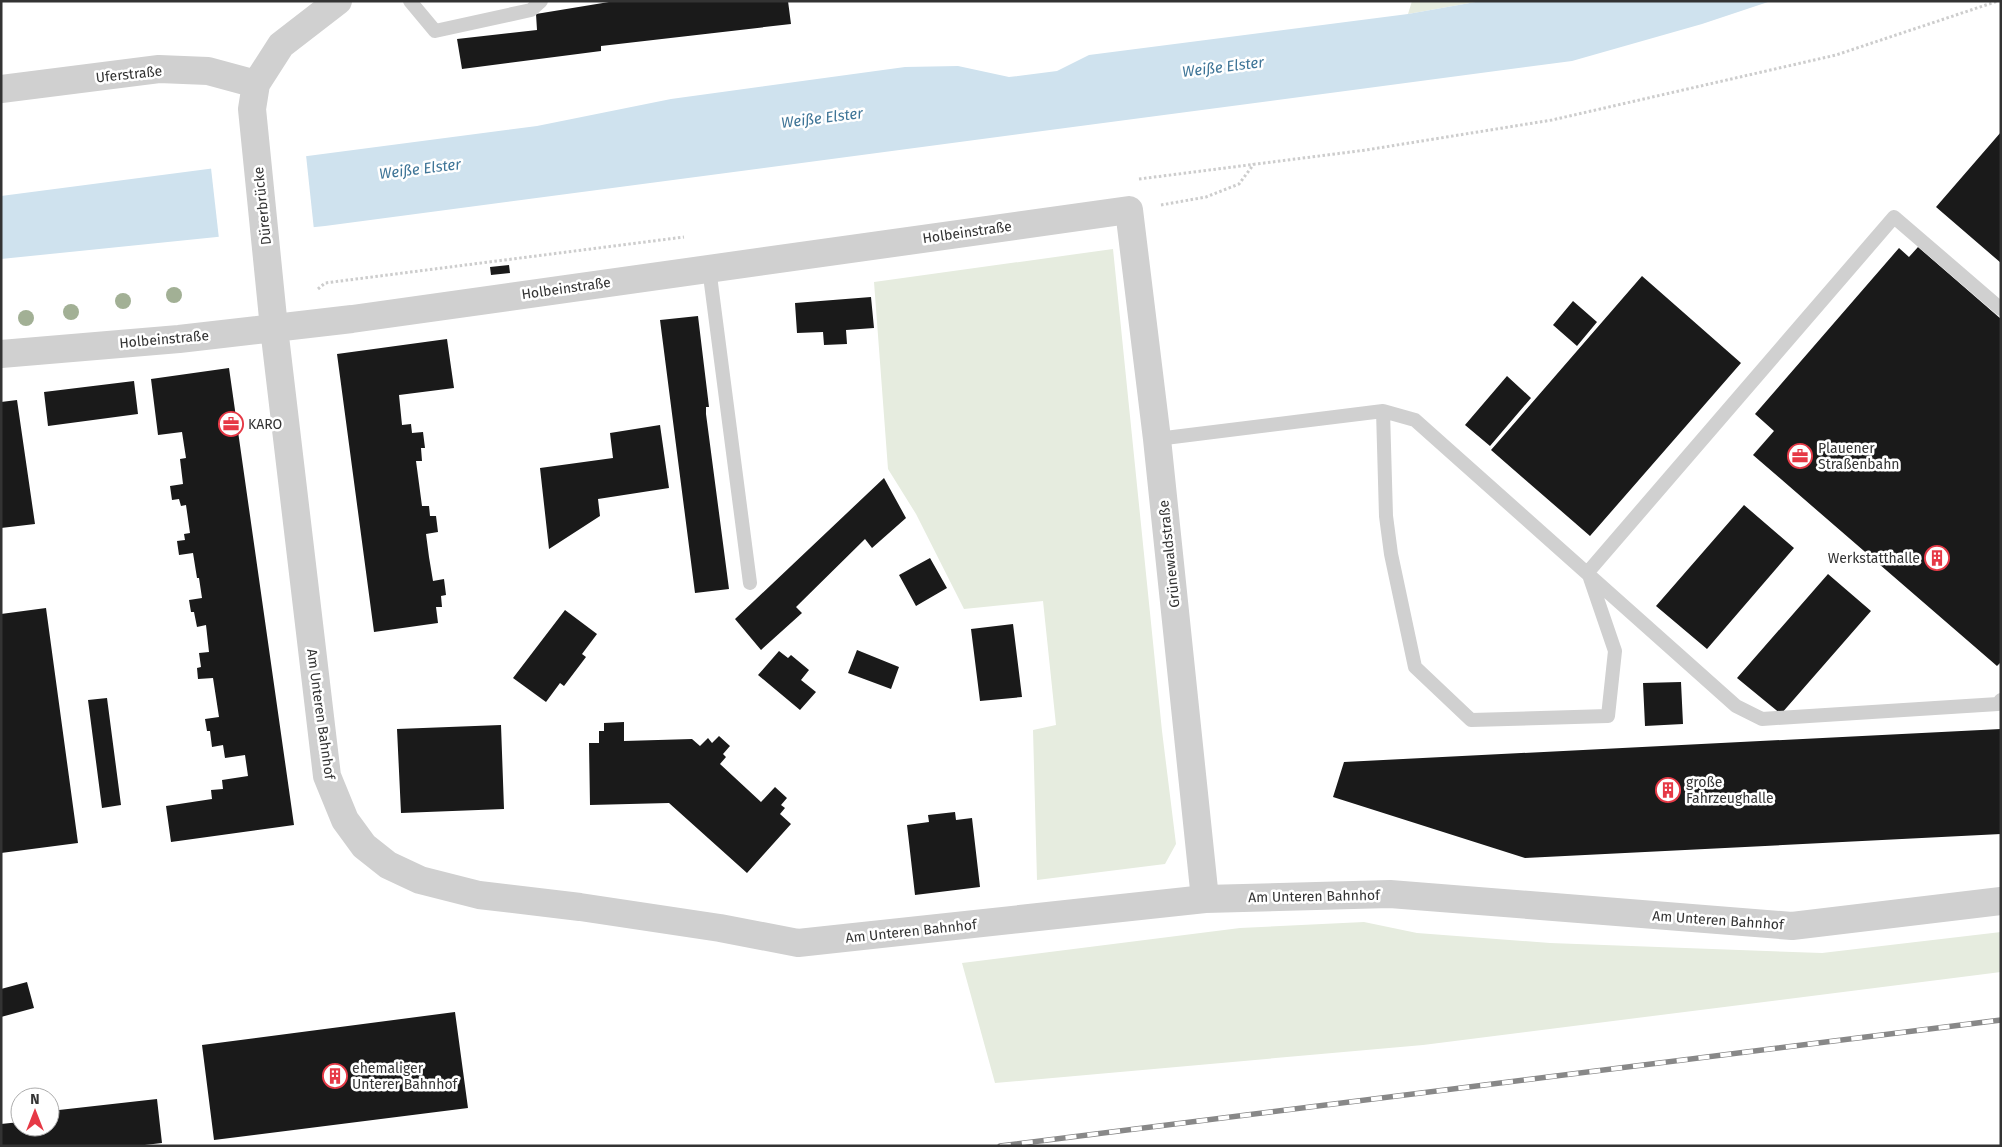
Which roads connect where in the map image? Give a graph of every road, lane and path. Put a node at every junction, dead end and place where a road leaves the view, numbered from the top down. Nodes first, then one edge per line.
1 (338, 1) edge
2 (410, 1) edge
3 (541, 1) edge
4 (1998, 1) edge
5 (1, 89) edge
6 (254, 97) junction
7 (1366, 150) dead end
8 (1254, 164) dead end
9 (1129, 210) junction
10 (709, 268) junction
11 (2001, 309) edge
12 (274, 328) junction
13 (1, 354) edge
14 (1383, 411) junction
15 (1157, 439) junction
16 (1588, 572) junction
17 (750, 583) dead end
18 (2001, 700) edge
19 (1204, 899) junction
20 (2001, 901) edge

1 - 6 street
2 - 3 lane
4 - 7 path
5 - 6 street, Uferstraße
6 - 12 street, Dürerbrücke
8 - 9 path
9 - 10 street, Holbeinstraße
9 - 15 street, Grünewaldstraße
10 - 12 street, Holbeinstraße
10 - 17 lane
11 - 16 lane
12 - 13 street, Holbeinstraße
12 - 19 street, Am Unteren Bahnhof
14 - 15 lane
14 - 16 lane
14 - 16 lane
15 - 19 street, Grünewaldstraße
16 - 18 lane
19 - 20 street, Am Unteren Bahnhof

